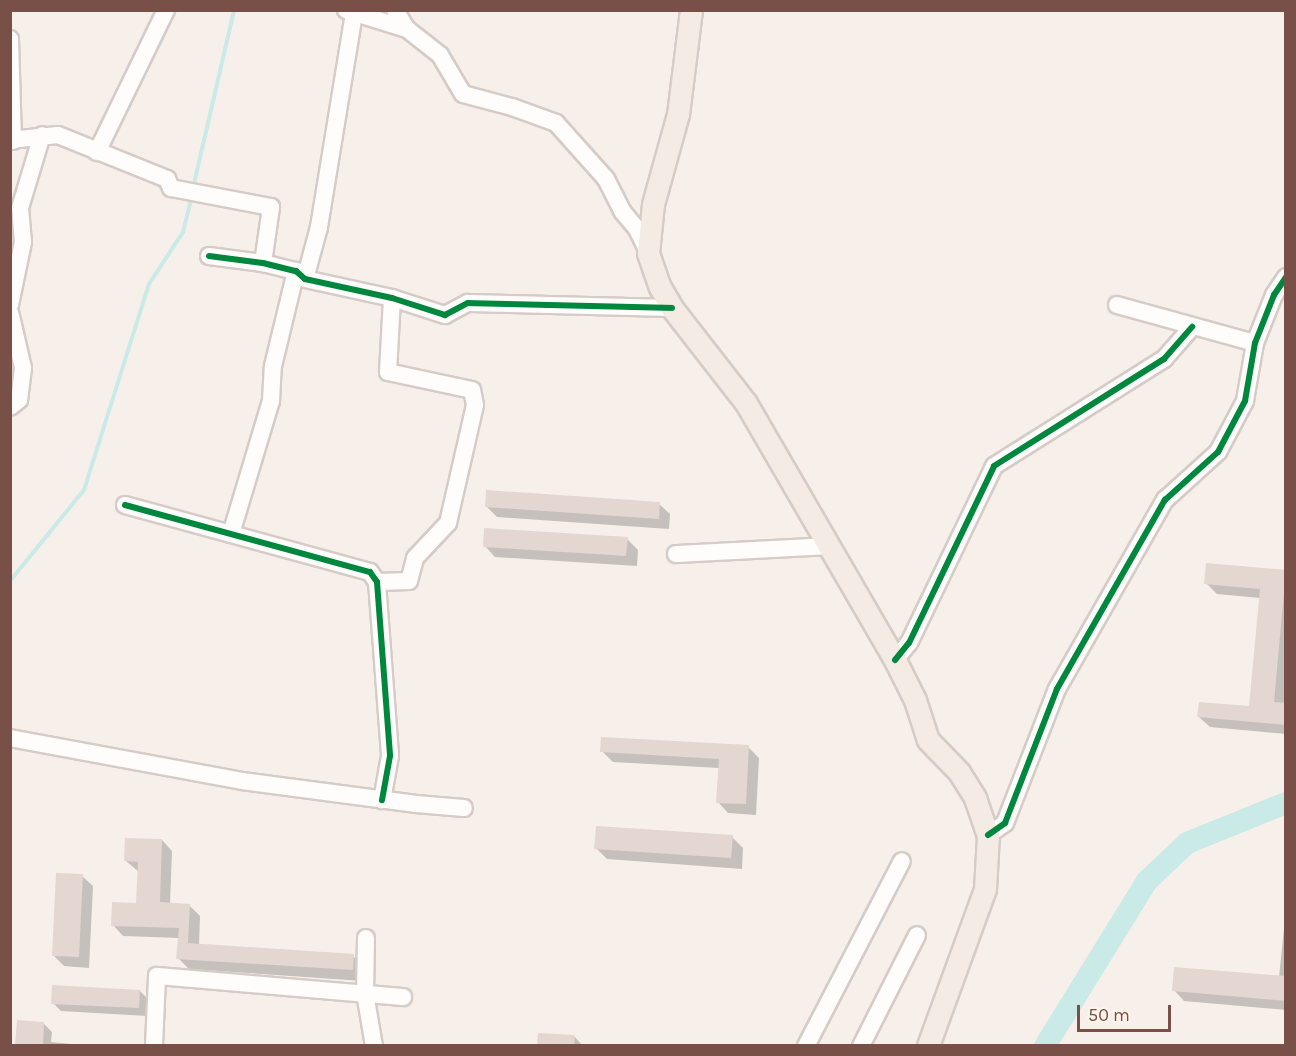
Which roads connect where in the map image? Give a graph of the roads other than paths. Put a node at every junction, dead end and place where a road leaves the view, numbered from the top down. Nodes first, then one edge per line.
1 (166, 10) edge
2 (395, 10) edge
3 (691, 10) edge
4 (350, 12) edge
5 (407, 28) junction
6 (10, 39) edge
7 (42, 135) junction
8 (12, 141) edge
9 (97, 152) junction
10 (648, 253) junction
11 (209, 256) dead end
12 (263, 263) junction
13 (301, 275) junction
14 (1286, 277) edge
15 (392, 298) junction
16 (10, 304) edge
17 (1117, 305) dead end
18 (672, 308) junction
19 (10, 312) edge
20 (1192, 327) junction
21 (1255, 343) junction
22 (10, 407) edge
23 (125, 505) dead end
24 (231, 534) junction
25 (827, 546) junction
26 (676, 554) dead end
27 (377, 582) junction
28 (895, 660) junction
29 (10, 738) edge
30 (382, 800) junction
31 (464, 808) dead end
32 (988, 835) junction
33 (902, 861) dead end
34 (917, 935) dead end
35 (366, 939) dead end
36 (365, 993) junction
37 (403, 997) dead end
38 (154, 1046) edge
39 (374, 1046) edge
40 (806, 1046) edge
41 (861, 1046) edge
42 (928, 1046) edge

1 - 9 street
2 - 5 street
3 - 10 main road
4 - 5 street
4 - 13 street
5 - 10 street
6 - 8 street
7 - 8 street
7 - 9 street
7 - 16 street
9 - 12 street
10 - 18 main road
11 - 12 street
12 - 13 street
13 - 15 street
13 - 24 street
14 - 21 street
15 - 18 street
15 - 27 street
17 - 20 street
18 - 25 main road
19 - 22 street
20 - 21 street
20 - 28 street
21 - 32 street
23 - 24 street
24 - 27 street
25 - 26 street
25 - 28 main road
27 - 30 street
28 - 32 main road
29 - 30 street
30 - 31 street
32 - 42 main road
33 - 40 street
34 - 41 street
35 - 36 street
36 - 37 street
36 - 38 street
36 - 39 street

